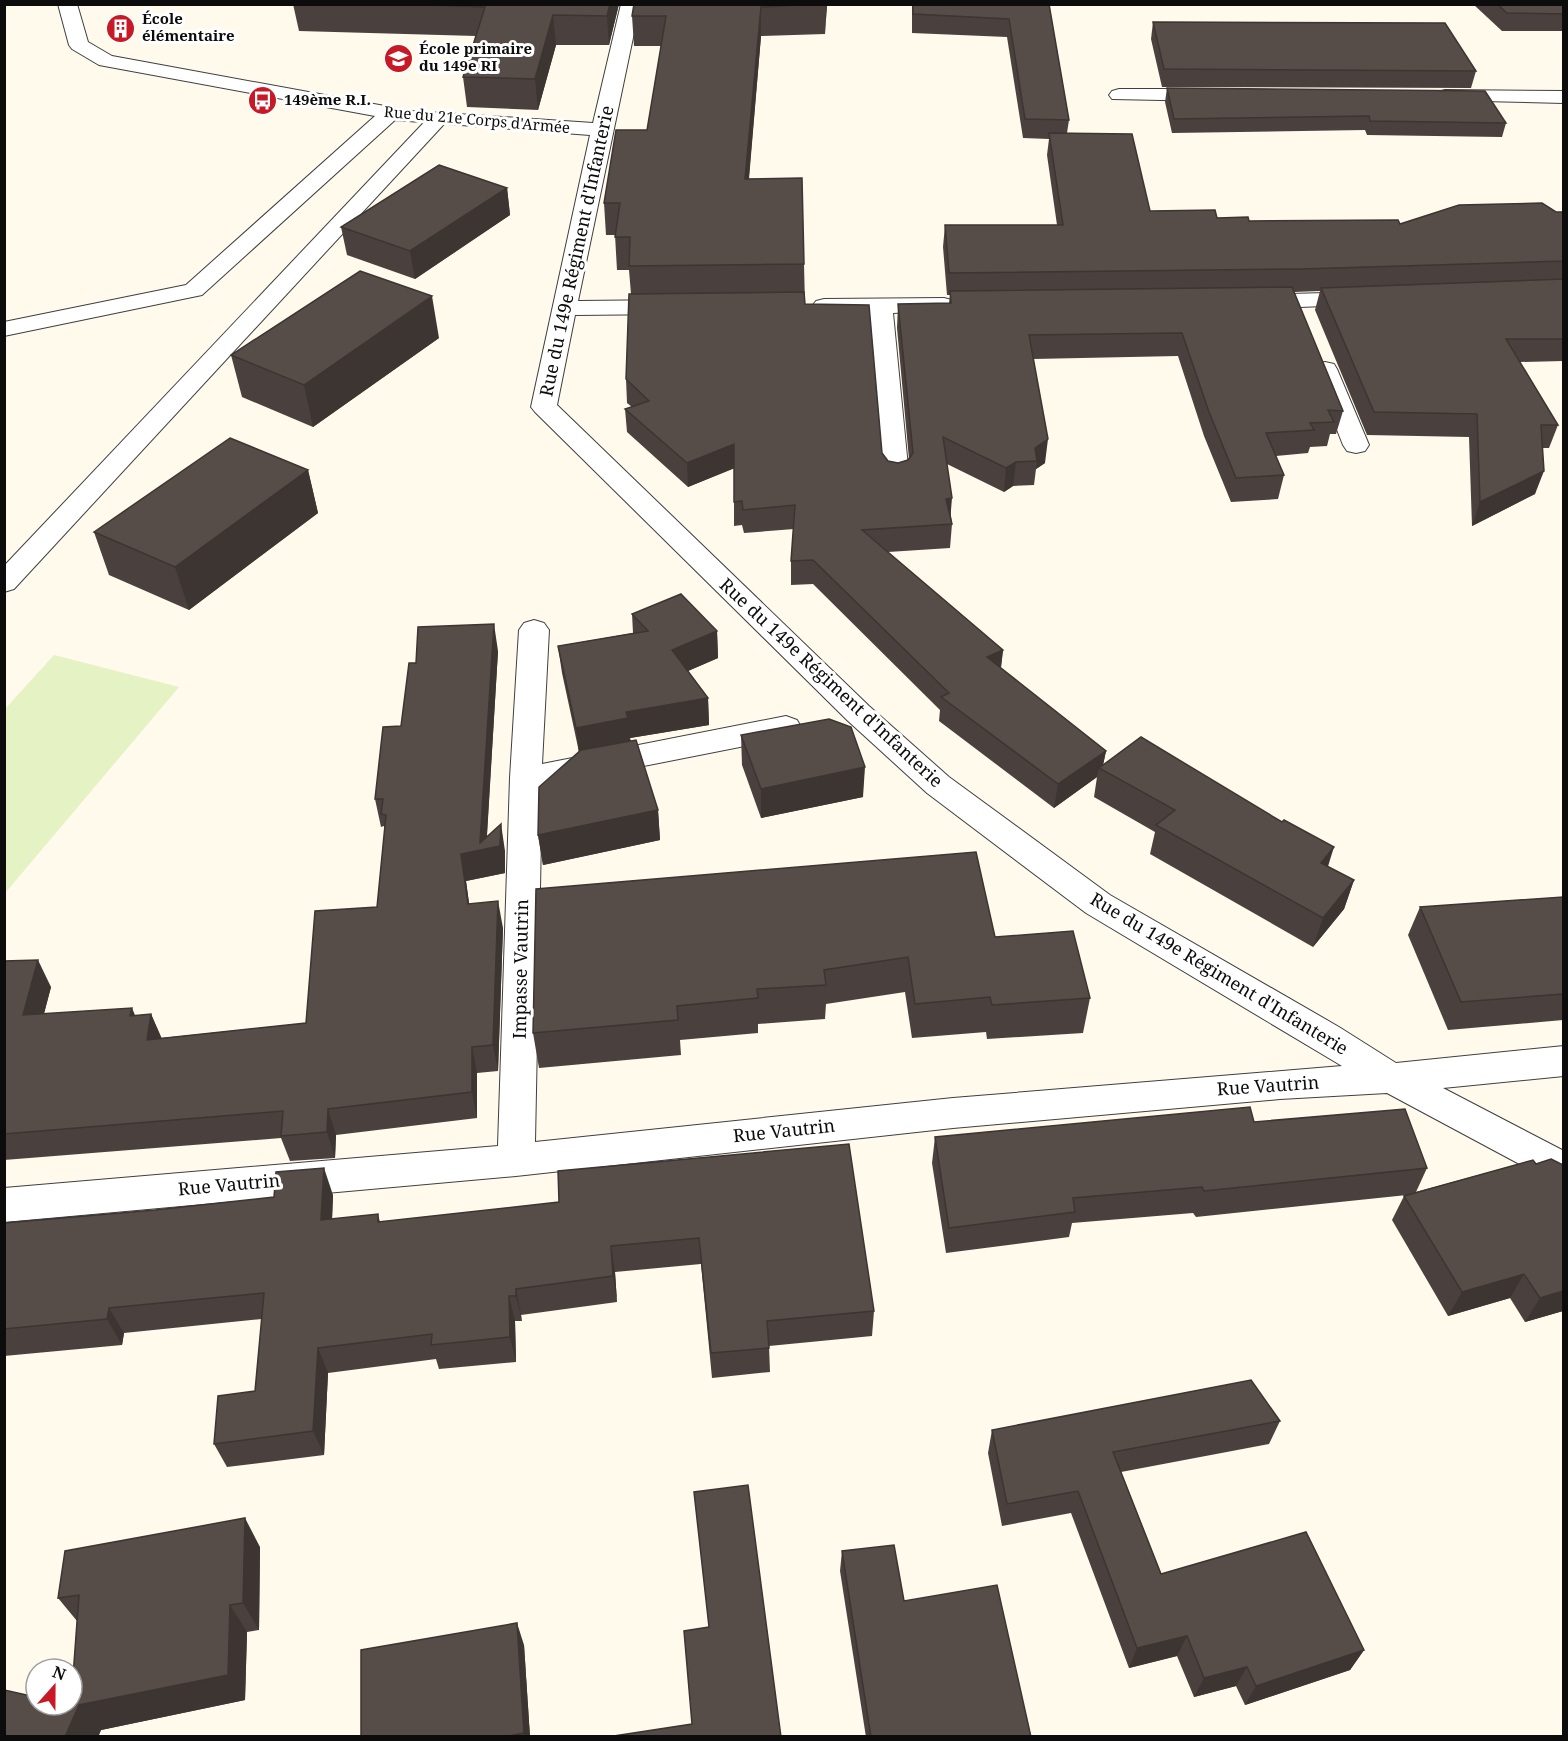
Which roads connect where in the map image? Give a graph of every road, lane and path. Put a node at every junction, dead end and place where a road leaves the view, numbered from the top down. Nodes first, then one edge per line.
1 (67, 4) edge
2 (631, 4) edge
3 (1119, 95) dead end
4 (1236, 95) edge
5 (1423, 96) edge
6 (1563, 97) edge
7 (390, 114) junction
8 (438, 119) junction
9 (602, 130) junction
10 (1389, 298) edge
11 (1225, 302) edge
12 (963, 304) edge
13 (880, 305) junction
14 (798, 306) edge
15 (692, 307) edge
16 (564, 308) junction
17 (4, 329) edge
18 (1318, 353) edge
19 (1356, 445) dead end
20 (896, 477) edge
21 (4, 583) edge
22 (534, 630) dead end
23 (858, 713) junction
24 (526, 778) junction
25 (1563, 1061) edge
26 (1391, 1078) junction
27 (516, 1160) junction
28 (1563, 1170) edge
29 (4, 1205) edge

1 - 7 street, Rue du 21e Corps d'Armée
2 - 9 street, Rue du 149e Régiment d'Infanterie
3 - 4 street
5 - 6 street
7 - 8 street, Rue du 21e Corps d'Armée
7 - 17 street
8 - 9 street, Rue du 21e Corps d'Armée
8 - 21 street
9 - 16 street, Rue du 149e Régiment d'Infanterie
10 - 11 street
12 - 13 street
13 - 14 street
13 - 20 street
15 - 16 street
16 - 23 street, Rue du 149e Régiment d'Infanterie
18 - 19 street
22 - 24 street, Impasse Vautrin
23 - 24 street
23 - 26 street, Rue du 149e Régiment d'Infanterie
24 - 27 street, Impasse Vautrin
25 - 26 street, Rue Vautrin
26 - 27 street, Rue Vautrin
26 - 28 street, Rue du 149e Régiment d'Infanterie
27 - 29 street, Rue Vautrin

